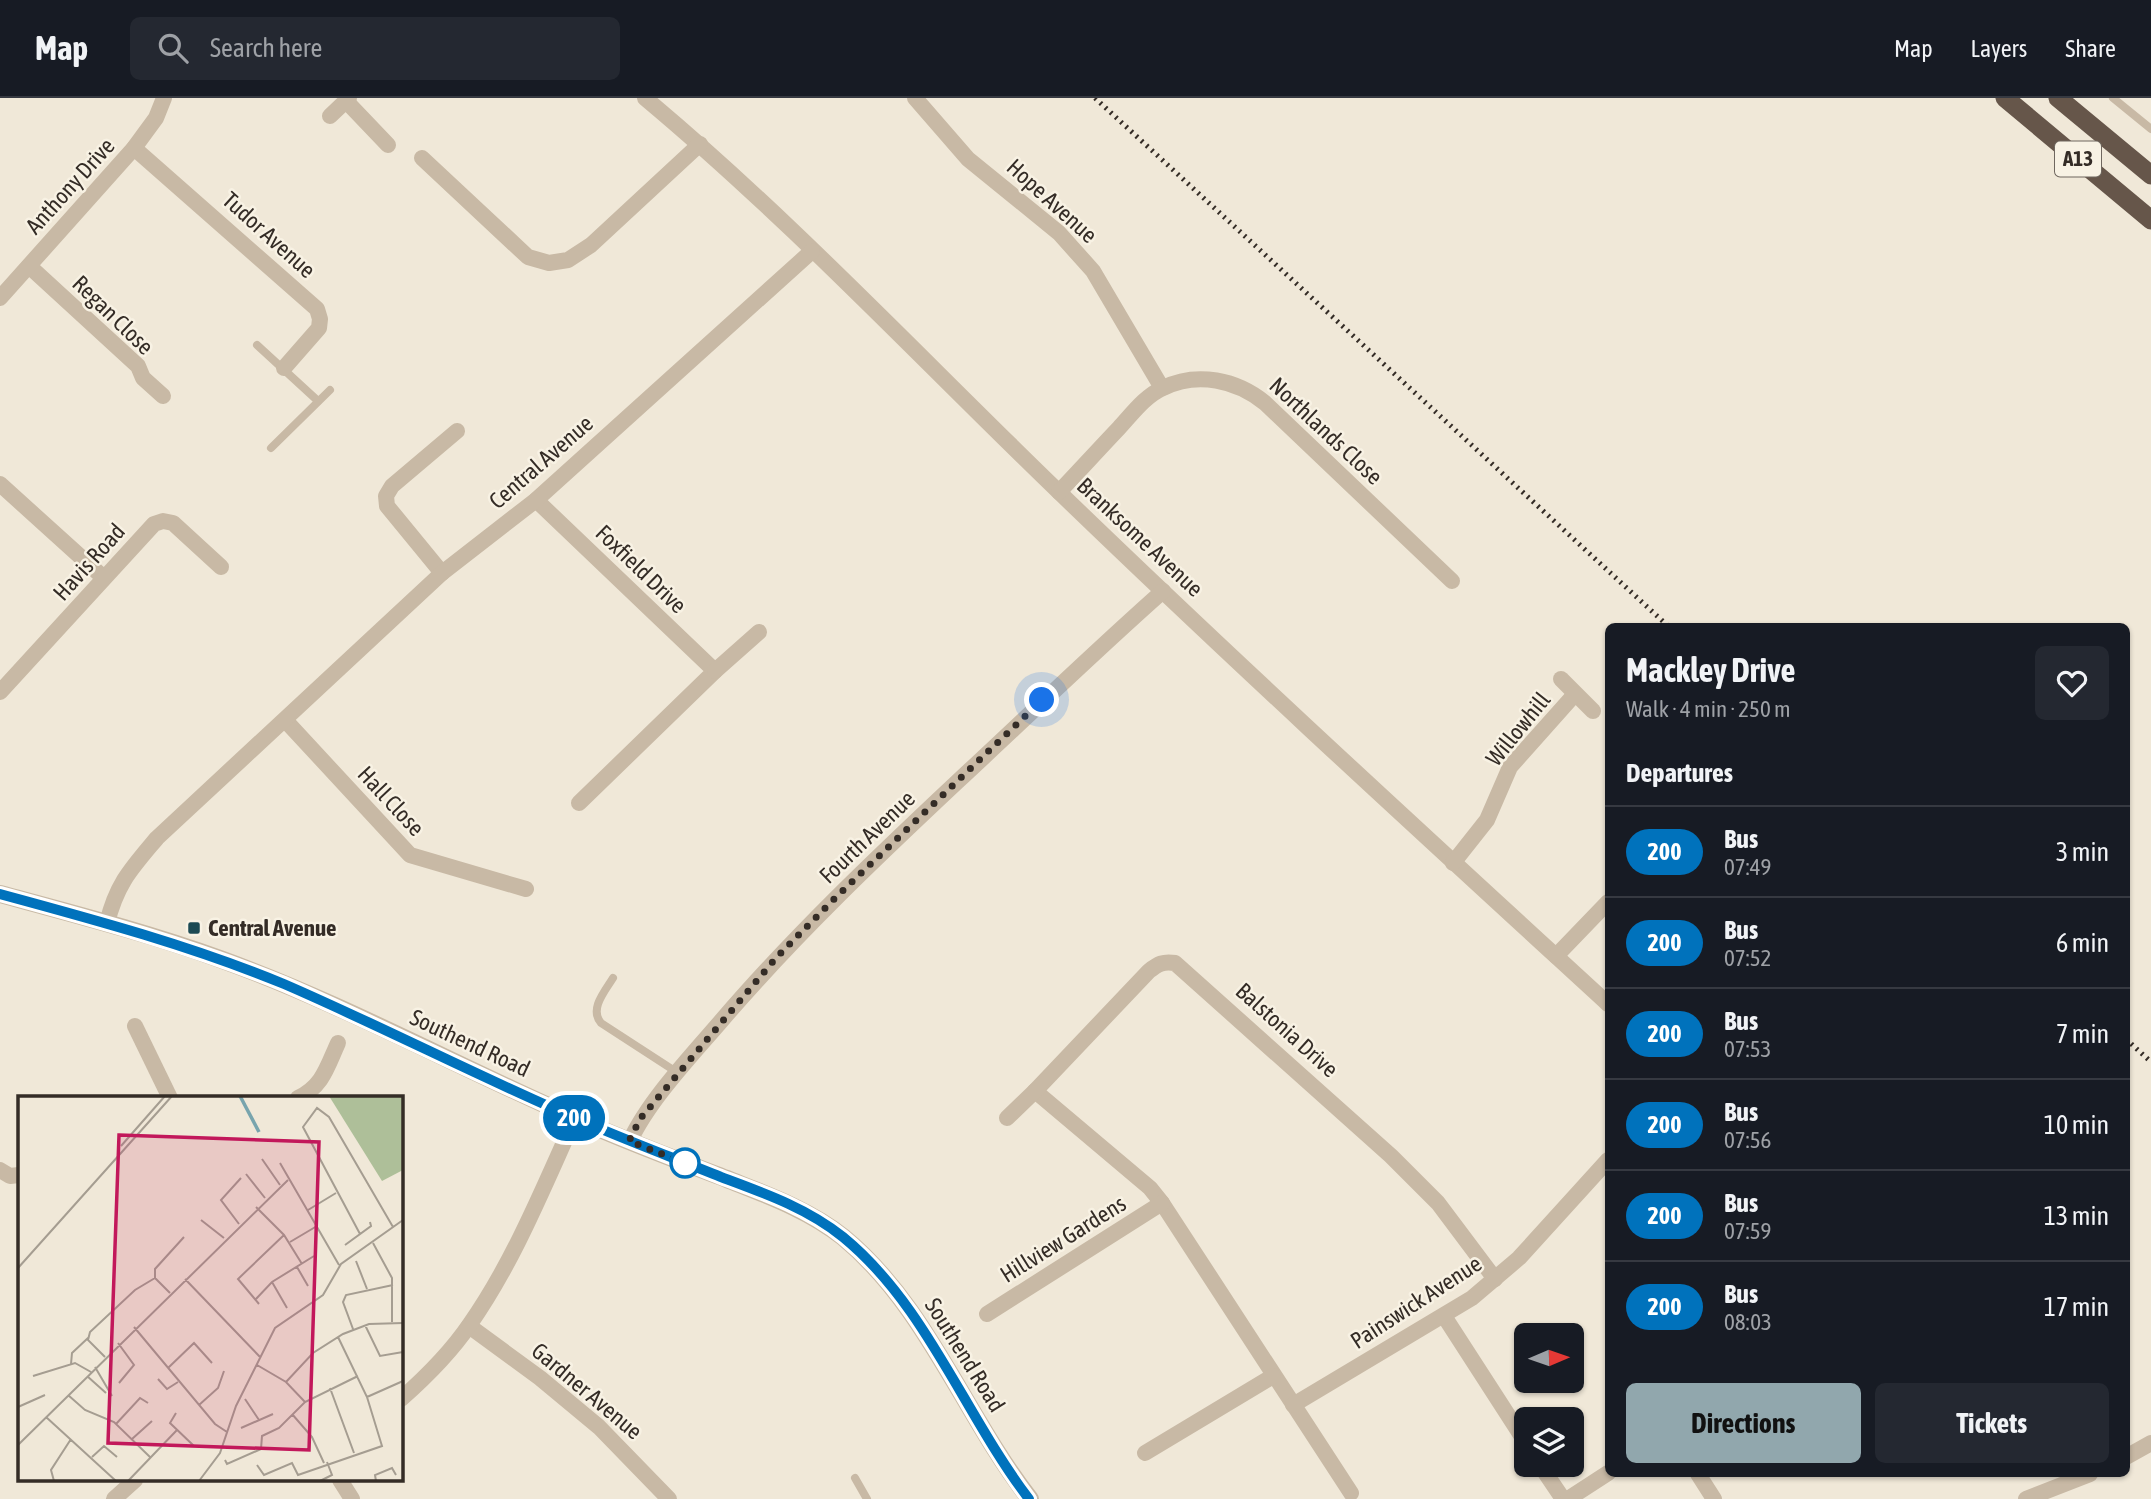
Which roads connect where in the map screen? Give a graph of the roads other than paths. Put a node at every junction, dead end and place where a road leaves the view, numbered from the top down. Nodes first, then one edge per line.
1 (164, 98) edge
2 (645, 98) edge
3 (915, 98) edge
4 (2005, 98) edge
5 (2058, 98) edge
6 (2113, 98) edge
7 (347, 99) edge
8 (330, 116) dead end
9 (2151, 129) edge
10 (700, 144) junction
11 (388, 145) dead end
12 (134, 148) junction
13 (422, 158) dead end
14 (2151, 175) edge
15 (2151, 220) edge
16 (812, 251) junction
17 (29, 267) junction
18 (0, 298) edge
19 (257, 345) dead end
20 (284, 368) junction
21 (1163, 388) junction
22 (330, 390) dead end
23 (163, 397) dead end
24 (318, 401) junction
25 (457, 431) dead end
26 (271, 448) dead end
27 (0, 484) edge
28 (1059, 492) junction
29 (536, 500) junction
30 (221, 566) dead end
31 (442, 573) junction
32 (104, 579) junction
33 (1452, 580) dead end
34 (1163, 591) junction
35 (759, 632) dead end
36 (715, 671) junction
37 (1561, 679) dead end
38 (0, 692) edge
39 (1576, 694) junction
40 (1593, 710) dead end
41 (285, 720) junction
42 (579, 803) dead end
43 (1453, 863) junction
44 (526, 889) dead end
45 (0, 894) edge
46 (1605, 905) edge
47 (107, 923) junction
48 (1556, 956) junction
49 (613, 978) dead end
50 (1605, 1001) edge
51 (135, 1026) dead end
52 (338, 1043) dead end
53 (678, 1073) junction
54 (1035, 1091) junction
55 (169, 1096) edge
56 (302, 1096) edge
57 (575, 1118) junction
58 (1007, 1118) dead end
59 (629, 1141) junction
60 (1605, 1163) edge
61 (0, 1170) edge
62 (18, 1175) edge
63 (1163, 1203) junction
64 (1495, 1279) junction
65 (987, 1314) dead end
66 (1444, 1316) junction
67 (469, 1326) junction
68 (1273, 1376) junction
69 (402, 1398) edge
70 (1293, 1405) junction
71 (1514, 1424) edge
72 (2151, 1443) edge
73 (1145, 1453) dead end
74 (2130, 1455) edge
75 (1605, 1475) edge
76 (1549, 1477) edge
77 (1700, 1477) edge
78 (2082, 1477) edge
79 (855, 1478) dead end
80 (133, 1482) edge
81 (341, 1482) edge
82 (1352, 1493) dead end
83 (114, 1499) edge
84 (352, 1499) edge
85 (669, 1499) edge
86 (867, 1499) edge
87 (1030, 1499) edge
88 (1565, 1499) edge
89 (1714, 1499) edge
90 (2026, 1499) edge

1 - 12 street, Anthony Drive
2 - 10 street, Branksome Avenue
3 - 21 street, Hope Avenue
4 - 15 highway, A13
5 - 14 highway, A13
6 - 9 lane
7 - 8 street
7 - 11 street
10 - 13 street
10 - 16 street, Branksome Avenue
12 - 17 street, Anthony Drive
12 - 20 street, Tudor Avenue
16 - 28 street, Branksome Avenue
16 - 29 street, Central Avenue
17 - 18 street, Anthony Drive
17 - 23 street, Regan Close
19 - 20 lane
20 - 24 lane
21 - 28 street, Northlands Close
21 - 33 street, Northlands Close
22 - 24 lane
24 - 26 lane
25 - 31 street
27 - 32 street
28 - 34 street, Branksome Avenue
29 - 31 street, Central Avenue
29 - 36 street, Foxfield Drive
30 - 32 street, Havis Road
31 - 41 street, Central Avenue
32 - 38 street, Havis Road
34 - 43 street, Branksome Avenue
34 - 53 street, Fourth Avenue
35 - 36 street
36 - 42 street
37 - 39 street, Willowhill
39 - 40 street, Willowhill
39 - 43 street, Willowhill
41 - 44 street, Hall Close
41 - 47 street, Central Avenue
43 - 48 street, Branksome Avenue
45 - 47 street, Southend Road
46 - 48 street
47 - 57 street, Southend Road
48 - 50 street, Branksome Avenue
49 - 53 lane
51 - 55 street
52 - 56 street
53 - 59 street, Fourth Avenue
54 - 58 street, Balstonia Drive
54 - 63 street
54 - 64 street, Balstonia Drive
57 - 59 street, Southend Road
57 - 67 street
59 - 87 street, Southend Road
60 - 64 street, Painswick Avenue
61 - 62 street
63 - 65 street, Hillview Gardens
63 - 68 street
64 - 66 street, Painswick Avenue
66 - 70 street, Painswick Avenue
66 - 71 street
67 - 69 street
67 - 85 street, Gardner Avenue
68 - 70 street
68 - 73 street
70 - 82 street
72 - 74 street
75 - 88 street
76 - 88 street
77 - 89 street
78 - 90 street
79 - 86 lane
80 - 83 street
81 - 84 street

